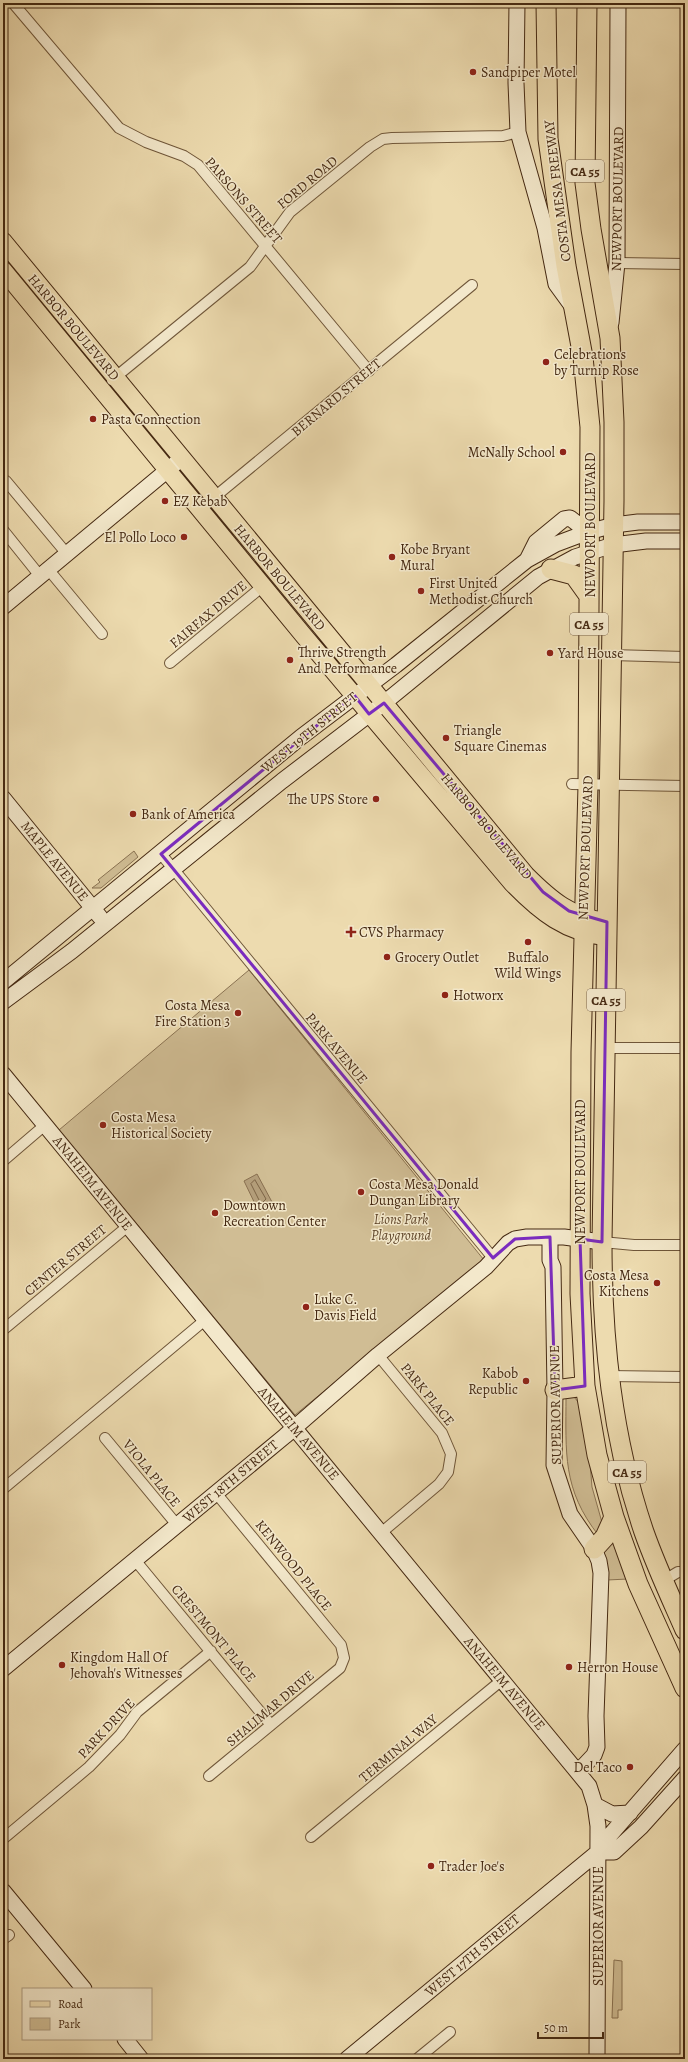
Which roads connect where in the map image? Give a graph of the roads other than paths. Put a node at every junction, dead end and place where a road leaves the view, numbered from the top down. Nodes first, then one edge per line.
1 (13, 3) edge
2 (517, 3) edge
3 (546, 3) edge
4 (587, 3) edge
5 (618, 3) edge
6 (518, 132) junction
7 (3, 241) edge
8 (266, 245) junction
9 (617, 263) junction
10 (685, 264) edge
11 (3, 270) edge
12 (472, 285) dead end
13 (573, 306) junction
14 (610, 338) junction
15 (369, 371) junction
16 (115, 377) junction
17 (101, 389) junction
18 (182, 458) junction
19 (168, 470) junction
20 (6, 481) dead end
21 (215, 497) junction
22 (200, 509) junction
23 (685, 522) edge
24 (614, 525) junction
25 (3, 530) edge
26 (588, 532) junction
27 (685, 541) edge
28 (613, 545) junction
29 (589, 552) junction
30 (67, 554) junction
31 (527, 560) junction
32 (551, 569) junction
33 (44, 572) junction
34 (263, 586) junction
35 (589, 596) junction
36 (3, 607) edge
37 (102, 634) dead end
38 (611, 655) junction
39 (685, 657) edge
40 (170, 663) dead end
41 (369, 684) junction
42 (354, 695) junction
43 (384, 702) junction
44 (369, 714) junction
45 (580, 784) junction
46 (609, 785) junction
47 (685, 786) edge
48 (3, 798) edge
49 (161, 854) junction
50 (173, 870) junction
51 (94, 909) junction
52 (106, 924) junction
53 (583, 926) junction
54 (607, 930) junction
55 (3, 982) edge
56 (3, 1002) edge
57 (605, 1048) junction
58 (685, 1048) edge
59 (3, 1074) edge
60 (45, 1125) junction
61 (3, 1161) edge
62 (128, 1226) junction
63 (550, 1237) junction
64 (580, 1239) junction
65 (602, 1242) junction
66 (685, 1245) edge
67 (493, 1258) junction
68 (205, 1320) junction
69 (3, 1330) edge
70 (378, 1355) junction
71 (608, 1376) junction
72 (685, 1377) edge
73 (585, 1386) junction
74 (556, 1390) junction
75 (294, 1428) junction
76 (105, 1438) dead end
77 (3, 1489) edge
78 (216, 1493) junction
79 (614, 1517) junction
80 (177, 1526) junction
81 (381, 1533) junction
82 (594, 1550) junction
83 (135, 1560) junction
84 (685, 1572) edge
85 (663, 1580) junction
86 (685, 1630) edge
87 (210, 1651) junction
88 (344, 1658) joint
89 (3, 1669) edge
90 (502, 1680) junction
91 (685, 1688) edge
92 (271, 1725) junction
93 (685, 1749) edge
94 (578, 1772) junction
95 (209, 1776) dead end
96 (685, 1778) edge
97 (594, 1799) junction
98 (630, 1813) junction
99 (311, 1837) dead end
100 (3, 1839) edge
101 (598, 1852) junction
102 (3, 1891) edge
103 (83, 1988) edge
104 (450, 2032) dead end
105 (126, 2040) edge
106 (141, 2059) edge
107 (347, 2059) edge
108 (417, 2059) edge
109 (597, 2059) edge

1 - 8 street, PARSONS STREET
2 - 6 street, NEWPORT BOULEVARD
3 - 13 highway, COSTA MESA FREEWAY / CA 55
4 - 14 highway, COSTA MESA FREEWAY / CA 55
5 - 9 street, NEWPORT BOULEVARD
6 - 8 street, FORD ROAD
6 - 13 street, NEWPORT BOULEVARD
7 - 16 main road, HARBOR BOULEVARD
8 - 15 street, PARSONS STREET
8 - 16 street, FORD ROAD
9 - 10 street
9 - 14 street, NEWPORT BOULEVARD
11 - 17 main road, HARBOR BOULEVARD
12 - 15 street, BERNARD STREET
13 - 26 highway, NEWPORT BOULEVARD / CA 55
14 - 24 highway, NEWPORT BOULEVARD / CA 55
15 - 21 street, BERNARD STREET
16 - 17 street, FORD ROAD
16 - 18 main road, HARBOR BOULEVARD
17 - 19 main road, HARBOR BOULEVARD
18 - 19 street
18 - 21 main road, HARBOR BOULEVARD
19 - 22 main road, HARBOR BOULEVARD
19 - 30 street
20 - 30 street
21 - 22 street, BERNARD STREET
21 - 41 main road, HARBOR BOULEVARD
22 - 34 main road, HARBOR BOULEVARD
23 - 24 street, WEST 19TH STREET
24 - 26 street, WEST 19TH STREET
24 - 28 highway, NEWPORT BOULEVARD / CA 55
25 - 33 street
26 - 29 highway, NEWPORT BOULEVARD / CA 55
26 - 31 street, WEST 19TH STREET
26 - 31 street
27 - 28 street, WEST 19TH STREET
28 - 29 street, WEST 19TH STREET
28 - 38 highway, NEWPORT BOULEVARD / CA 55
29 - 32 street, WEST 19TH STREET
29 - 35 highway, NEWPORT BOULEVARD / CA 55
30 - 33 street
31 - 41 street, WEST 19TH STREET
32 - 35 highway
32 - 43 street, WEST 19TH STREET
33 - 36 street
33 - 37 street
34 - 40 street, FAIRFAX DRIVE
34 - 42 main road, HARBOR BOULEVARD
35 - 45 highway, NEWPORT BOULEVARD / CA 55
38 - 39 street
38 - 46 highway, NEWPORT BOULEVARD / CA 55
41 - 42 street, WEST 19TH STREET
41 - 43 main road, HARBOR BOULEVARD
42 - 44 main road, HARBOR BOULEVARD
42 - 49 street, WEST 19TH STREET
43 - 44 street, WEST 19TH STREET
43 - 53 main road, HARBOR BOULEVARD
44 - 50 street, WEST 19TH STREET
44 - 53 main road, HARBOR BOULEVARD
45 - 46 street
45 - 53 highway, NEWPORT BOULEVARD / CA 55
46 - 47 street
46 - 54 highway, NEWPORT BOULEVARD / CA 55
48 - 51 street, MAPLE AVENUE
49 - 50 street, PARK AVENUE
49 - 51 street, WEST 19TH STREET
50 - 52 street, WEST 19TH STREET
50 - 67 street, PARK AVENUE
51 - 52 street, MAPLE AVENUE
51 - 55 street, WEST 19TH STREET
52 - 56 street, WEST 19TH STREET
53 - 54 main road, HARBOR BOULEVARD
53 - 64 highway, NEWPORT BOULEVARD / CA 55
54 - 57 highway, NEWPORT BOULEVARD / CA 55
57 - 58 street
57 - 65 highway, NEWPORT BOULEVARD / CA 55
59 - 60 street, ANAHEIM AVENUE
60 - 61 street
60 - 62 street, ANAHEIM AVENUE
62 - 68 street, ANAHEIM AVENUE
62 - 69 street, CENTER STREET
63 - 64 street, WEST 18TH STREET
63 - 67 street, WEST 18TH STREET
63 - 74 street, SUPERIOR AVENUE
64 - 65 street, WEST 18TH STREET
64 - 73 highway, NEWPORT BOULEVARD / CA 55
65 - 66 street
65 - 71 highway, NEWPORT BOULEVARD / CA 55
67 - 70 street, WEST 18TH STREET
68 - 75 street, ANAHEIM AVENUE
68 - 77 street
70 - 75 street, WEST 18TH STREET
70 - 81 street, PARK PLACE
71 - 72 street
71 - 85 highway, NEWPORT BOULEVARD / CA 55
73 - 74 highway
73 - 79 highway, NEWPORT BOULEVARD / CA 55
74 - 82 street, SUPERIOR AVENUE
75 - 78 street, WEST 18TH STREET
75 - 81 street, ANAHEIM AVENUE
76 - 80 street, VIOLA PLACE
78 - 80 street, WEST 18TH STREET
78 - 88 street, KENWOOD PLACE
79 - 82 highway
79 - 91 highway, NEWPORT BOULEVARD / CA 55
80 - 83 street, WEST 18TH STREET
81 - 90 street, ANAHEIM AVENUE
82 - 94 street, SUPERIOR AVENUE
83 - 87 street, CRESTMONT PLACE
83 - 89 street, WEST 18TH STREET
84 - 85 street
85 - 86 highway, NEWPORT BOULEVARD / CA 55
87 - 92 street, CRESTMONT PLACE
87 - 100 street, PARK DRIVE
88 - 92 street, SHALIMAR DRIVE
90 - 94 street, ANAHEIM AVENUE
90 - 99 street, TERMINAL WAY
92 - 95 street, SHALIMAR DRIVE
93 - 98 street
94 - 97 street, ANAHEIM AVENUE
96 - 101 street
97 - 98 street
97 - 101 street, SUPERIOR AVENUE
98 - 101 street
101 - 107 street, WEST 17TH STREET
101 - 109 street, SUPERIOR AVENUE
102 - 103 street
104 - 108 street
105 - 106 street

